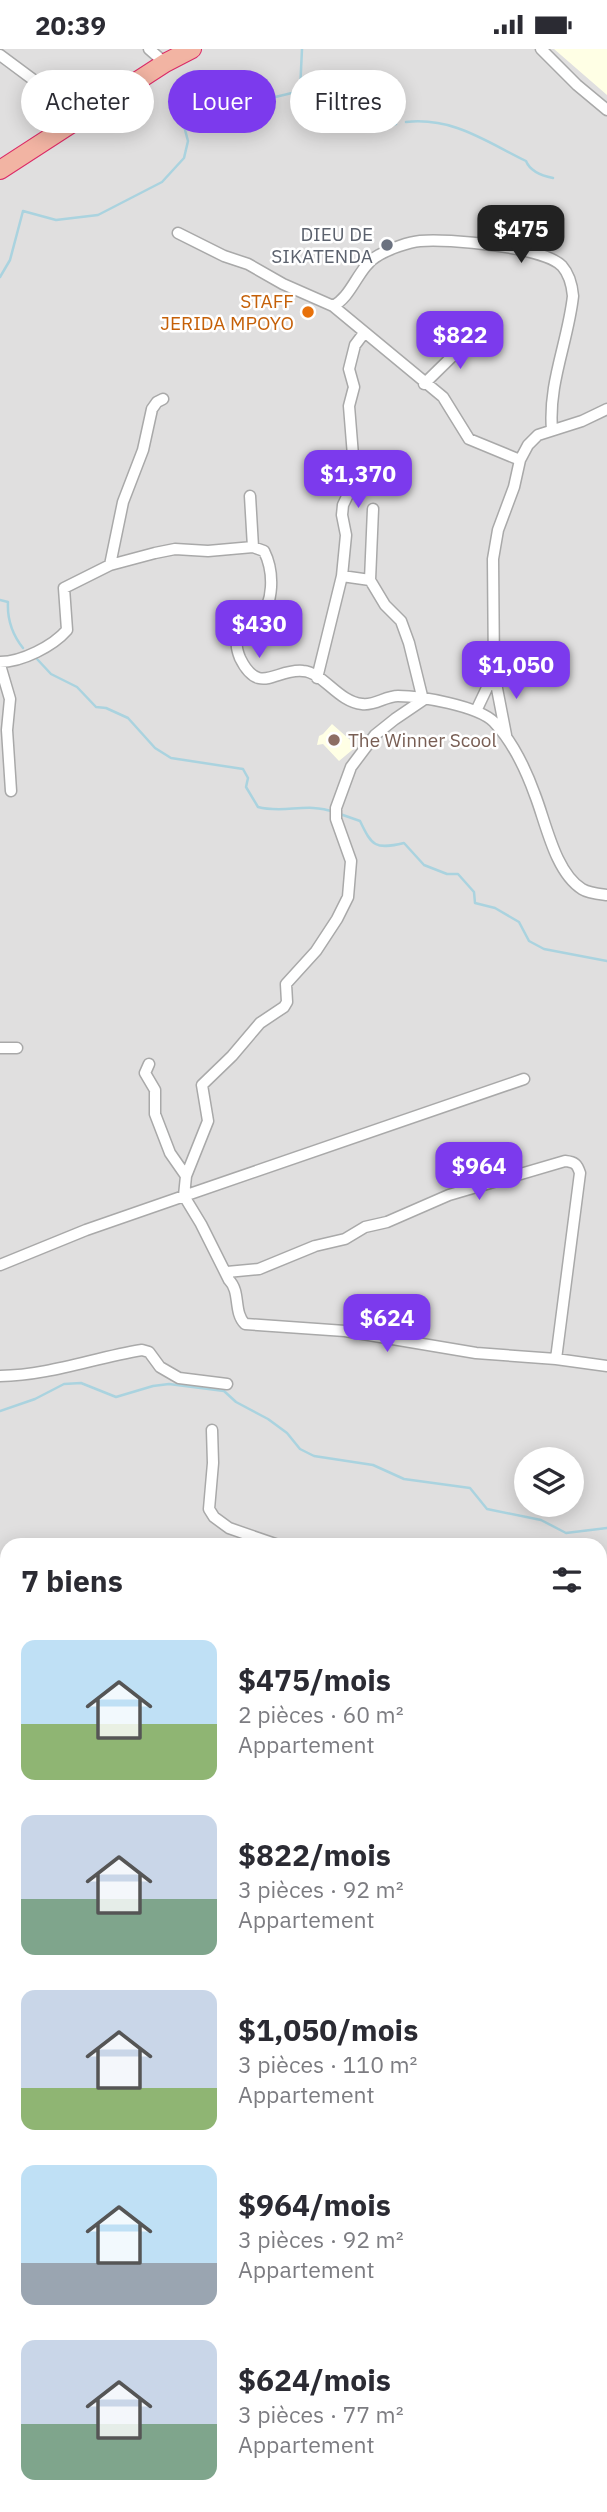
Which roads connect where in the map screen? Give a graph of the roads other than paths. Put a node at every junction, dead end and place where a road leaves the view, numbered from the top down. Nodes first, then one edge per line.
1 (149, 49) edge
2 (192, 49) edge
3 (541, 49) edge
4 (0, 55) edge
5 (165, 63) junction
6 (154, 70) edge
7 (21, 71) edge
8 (607, 110) edge
9 (56, 133) edge
10 (0, 170) edge
11 (178, 233) dead end
12 (332, 306) junction
13 (364, 333) junction
14 (474, 335) dead end
15 (425, 384) junction
16 (163, 399) dead end
17 (607, 409) edge
18 (552, 431) junction
19 (520, 460) junction
20 (250, 496) dead end
21 (373, 509) dead end
22 (253, 547) junction
23 (110, 565) junction
24 (342, 576) junction
25 (370, 580) junction
26 (0, 663) edge
27 (494, 673) junction
28 (317, 678) junction
29 (423, 700) junction
30 (476, 711) junction
31 (506, 736) junction
32 (11, 791) dead end
33 (607, 895) edge
34 (0, 1048) edge
35 (17, 1048) dead end
36 (149, 1064) dead end
37 (524, 1079) dead end
38 (186, 1176) junction
39 (184, 1196) junction
40 (0, 1265) edge
41 (227, 1272) junction
42 (556, 1359) junction
43 (607, 1366) edge
44 (0, 1376) edge
45 (227, 1384) dead end
46 (212, 1430) dead end
47 (258, 1538) edge

1 - 5 street
2 - 5 highway
3 - 8 street
4 - 7 street
5 - 6 highway
9 - 10 highway
11 - 12 street
12 - 13 street
12 - 18 street
13 - 15 street
13 - 24 street
14 - 15 street
15 - 19 street
16 - 23 street
17 - 18 street
18 - 19 street
19 - 27 street
20 - 22 street
21 - 25 street
22 - 23 street
22 - 28 street
23 - 26 street
24 - 25 street
24 - 28 street
25 - 29 street
26 - 32 street
27 - 30 street
27 - 31 street
28 - 29 street
29 - 30 street
29 - 38 street
30 - 31 street
31 - 33 street
34 - 35 street
36 - 38 street
37 - 39 street
38 - 39 street
39 - 40 street
39 - 41 street
41 - 42 street
41 - 42 street
42 - 43 street
44 - 45 street
46 - 47 street

